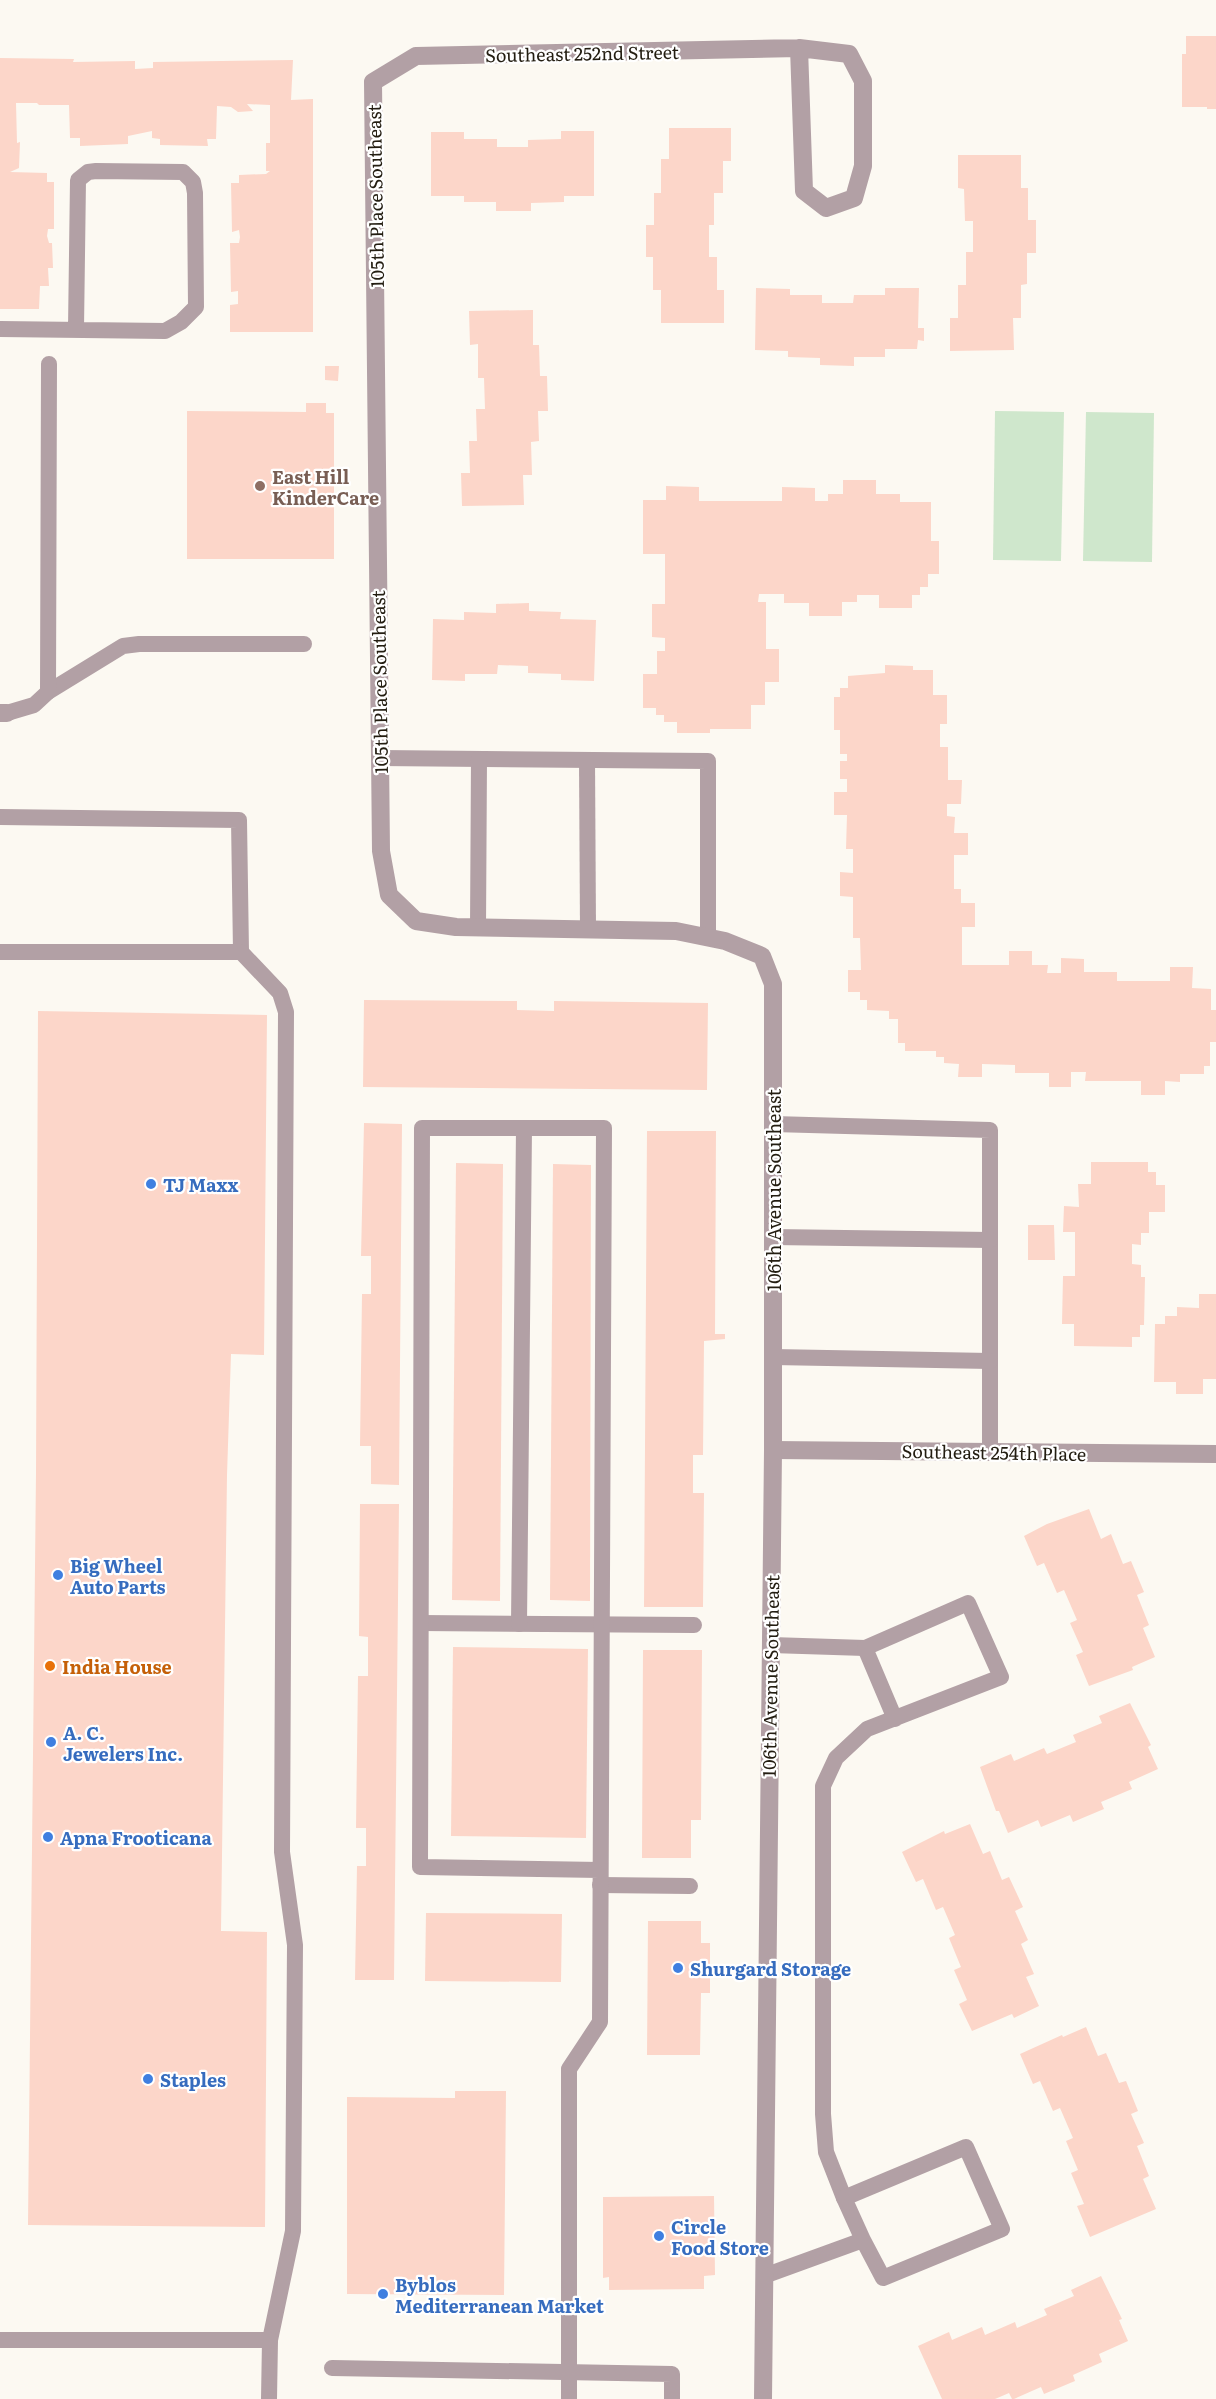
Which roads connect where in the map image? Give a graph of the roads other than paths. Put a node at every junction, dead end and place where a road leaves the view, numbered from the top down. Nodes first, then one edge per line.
1 (799, 48) junction
2 (373, 82) joint
3 (0, 329) edge
4 (76, 330) junction
5 (49, 363) dead end
6 (304, 644) dead end
7 (48, 692) junction
8 (4, 713) edge
9 (380, 758) junction
10 (479, 759) junction
11 (587, 760) junction
12 (0, 817) edge
13 (478, 928) junction
14 (588, 930) junction
15 (708, 938) junction
16 (0, 952) edge
17 (241, 952) junction
18 (762, 956) joint
19 (773, 1124) junction
20 (524, 1128) junction
21 (773, 1237) junction
22 (990, 1240) junction
23 (773, 1358) junction
24 (990, 1361) junction
25 (773, 1450) junction
26 (990, 1452) junction
27 (1216, 1454) edge
28 (421, 1623) junction
29 (519, 1624) junction
30 (602, 1625) junction
31 (694, 1625) dead end
32 (771, 1646) junction
33 (865, 1648) junction
34 (895, 1719) junction
35 (600, 1877) junction
36 (690, 1886) dead end
37 (844, 2198) junction
38 (863, 2240) junction
39 (764, 2276) junction
40 (0, 2340) edge
41 (270, 2340) junction
42 (332, 2368) dead end
43 (570, 2374) junction
44 (269, 2399) edge
45 (570, 2399) edge
46 (672, 2399) edge
47 (763, 2399) edge

1 - 1 street, Southeast 252nd Street
1 - 2 street, Southeast 252nd Street
2 - 9 street, 105th Place Southeast
3 - 4 lane
4 - 4 lane
5 - 7 lane
6 - 7 lane
7 - 8 lane
9 - 10 lane
9 - 13 street, 105th Place Southeast
10 - 11 lane
10 - 13 lane
11 - 14 lane
11 - 15 lane
12 - 17 lane
13 - 14 street, 105th Place Southeast
14 - 15 street, 105th Place Southeast
15 - 18 street, 105th Place Southeast
16 - 17 lane
17 - 41 lane
18 - 19 street, 106th Avenue Southeast
19 - 21 street, 106th Avenue Southeast
19 - 22 lane
20 - 28 lane
20 - 29 lane
20 - 30 lane
21 - 22 lane
21 - 23 street, 106th Avenue Southeast
22 - 24 lane
23 - 24 lane
23 - 25 street, 106th Avenue Southeast
24 - 26 lane
25 - 26 street, Southeast 254th Place
25 - 32 street, 106th Avenue Southeast
26 - 27 street, Southeast 254th Place
28 - 29 lane
28 - 35 lane
29 - 30 lane
30 - 31 lane
30 - 35 lane
32 - 33 lane
32 - 39 street, 106th Avenue Southeast
33 - 34 lane
33 - 34 lane
34 - 37 lane
35 - 36 lane
35 - 43 lane
37 - 38 lane
37 - 38 lane
38 - 39 lane
39 - 47 street, 106th Avenue Southeast
40 - 41 lane
41 - 44 lane
42 - 43 lane
43 - 45 lane
43 - 46 lane

